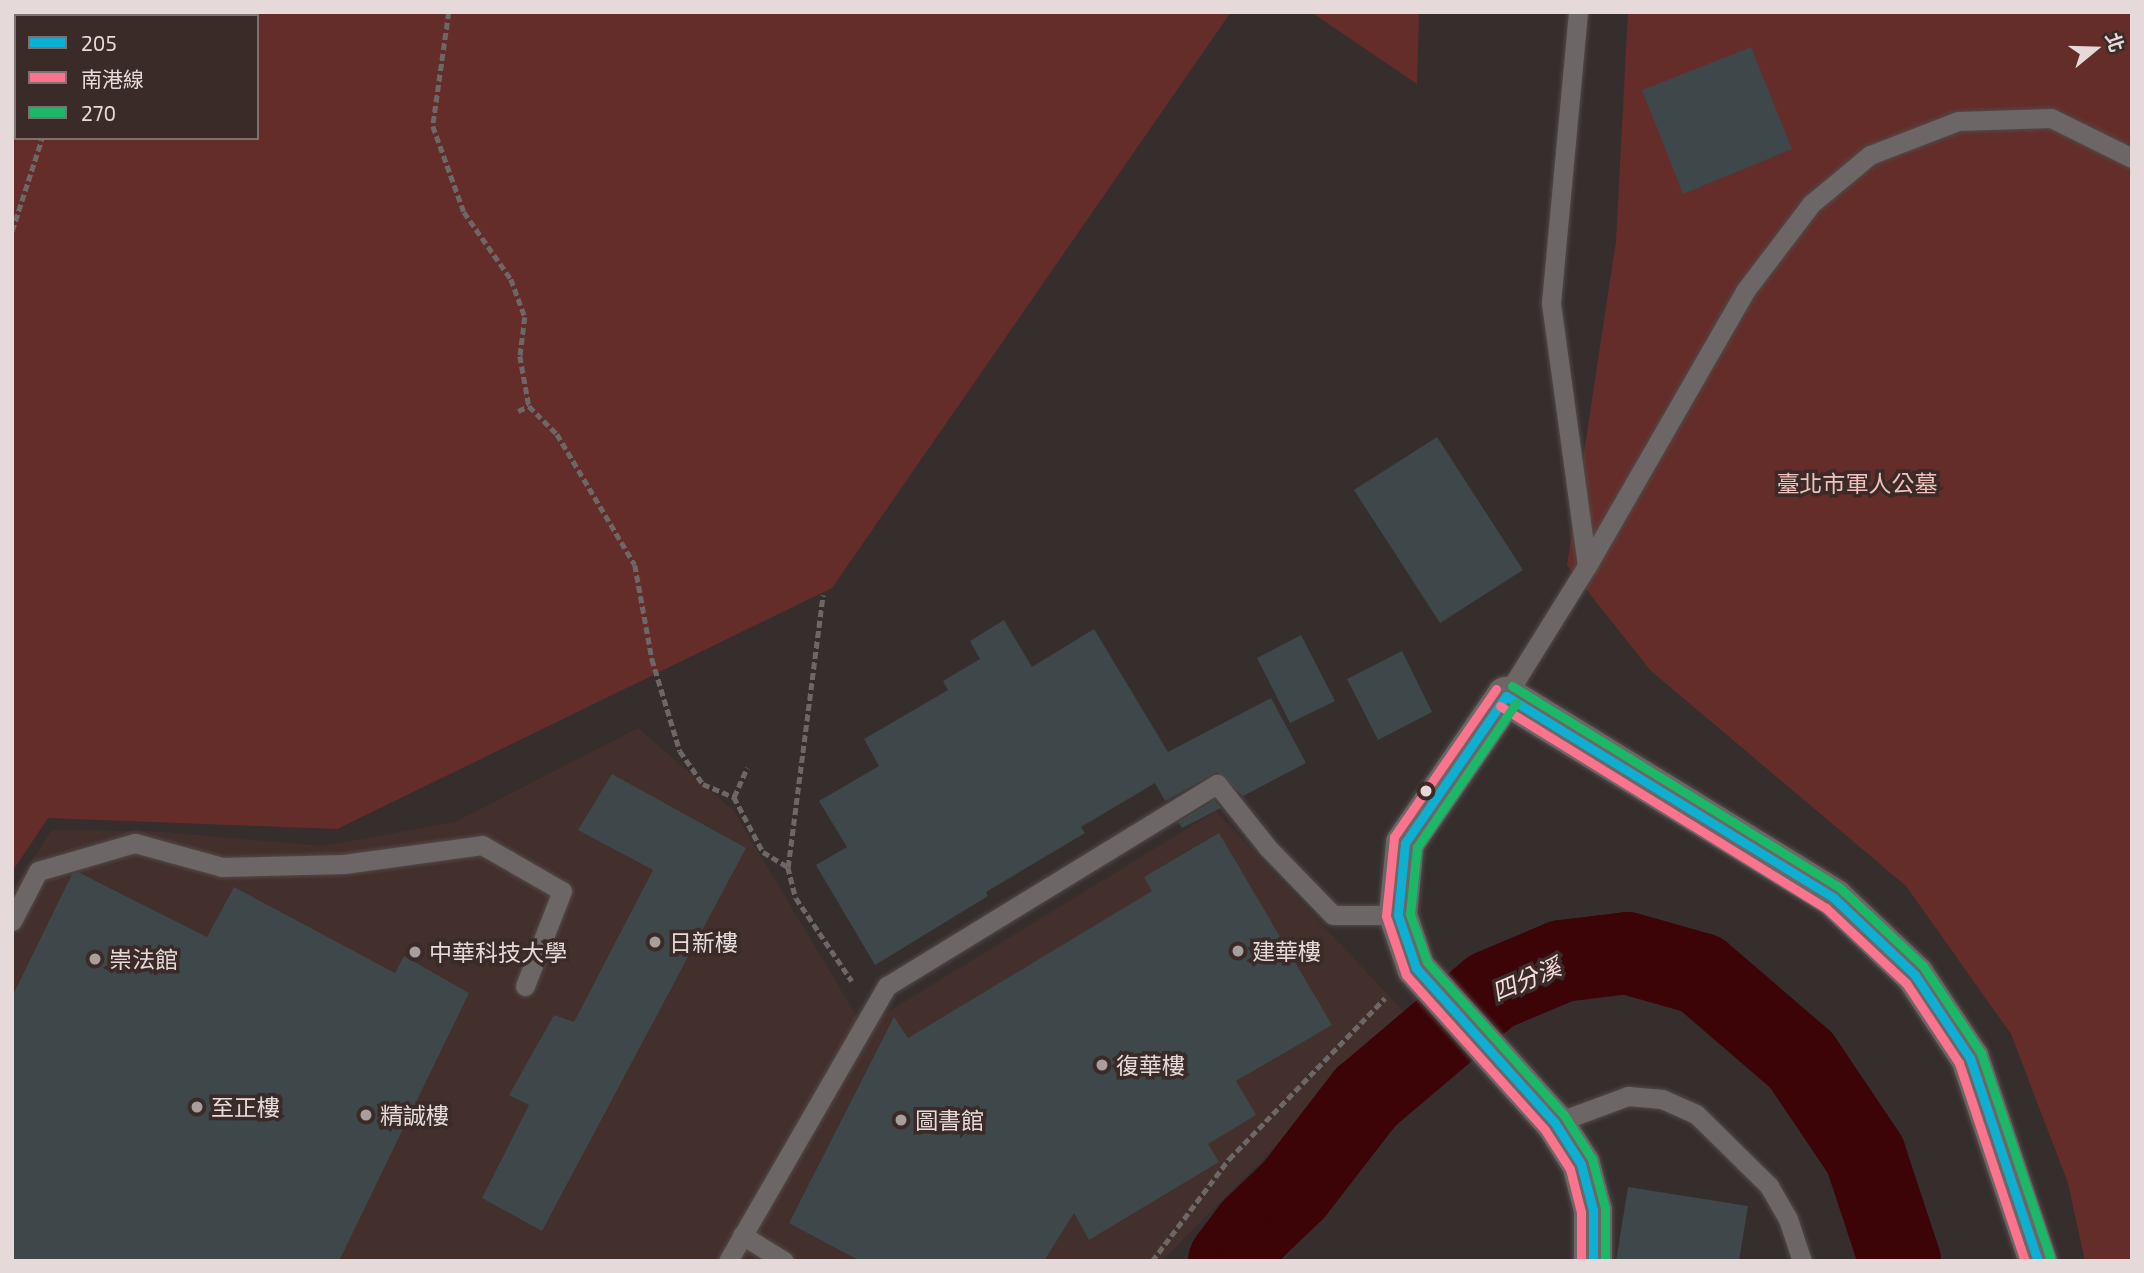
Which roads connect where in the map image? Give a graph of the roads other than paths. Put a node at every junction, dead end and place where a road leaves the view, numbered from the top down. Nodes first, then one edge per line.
1 (1578, 12) edge
2 (2132, 158) edge
3 (1587, 566) junction
4 (1506, 696) junction
5 (1398, 915) junction
6 (12, 921) edge
7 (525, 986) dead end
8 (1555, 1123) junction
9 (742, 1235) junction
10 (728, 1261) edge
11 (783, 1261) edge
12 (1592, 1261) edge
13 (1802, 1261) edge
14 (2038, 1261) edge

1 - 3 lane
2 - 3 lane
3 - 4 lane
4 - 5 street
4 - 14 street
5 - 8 street
5 - 9 lane
6 - 7 lane
8 - 12 street
8 - 13 lane
9 - 10 lane
9 - 11 lane

